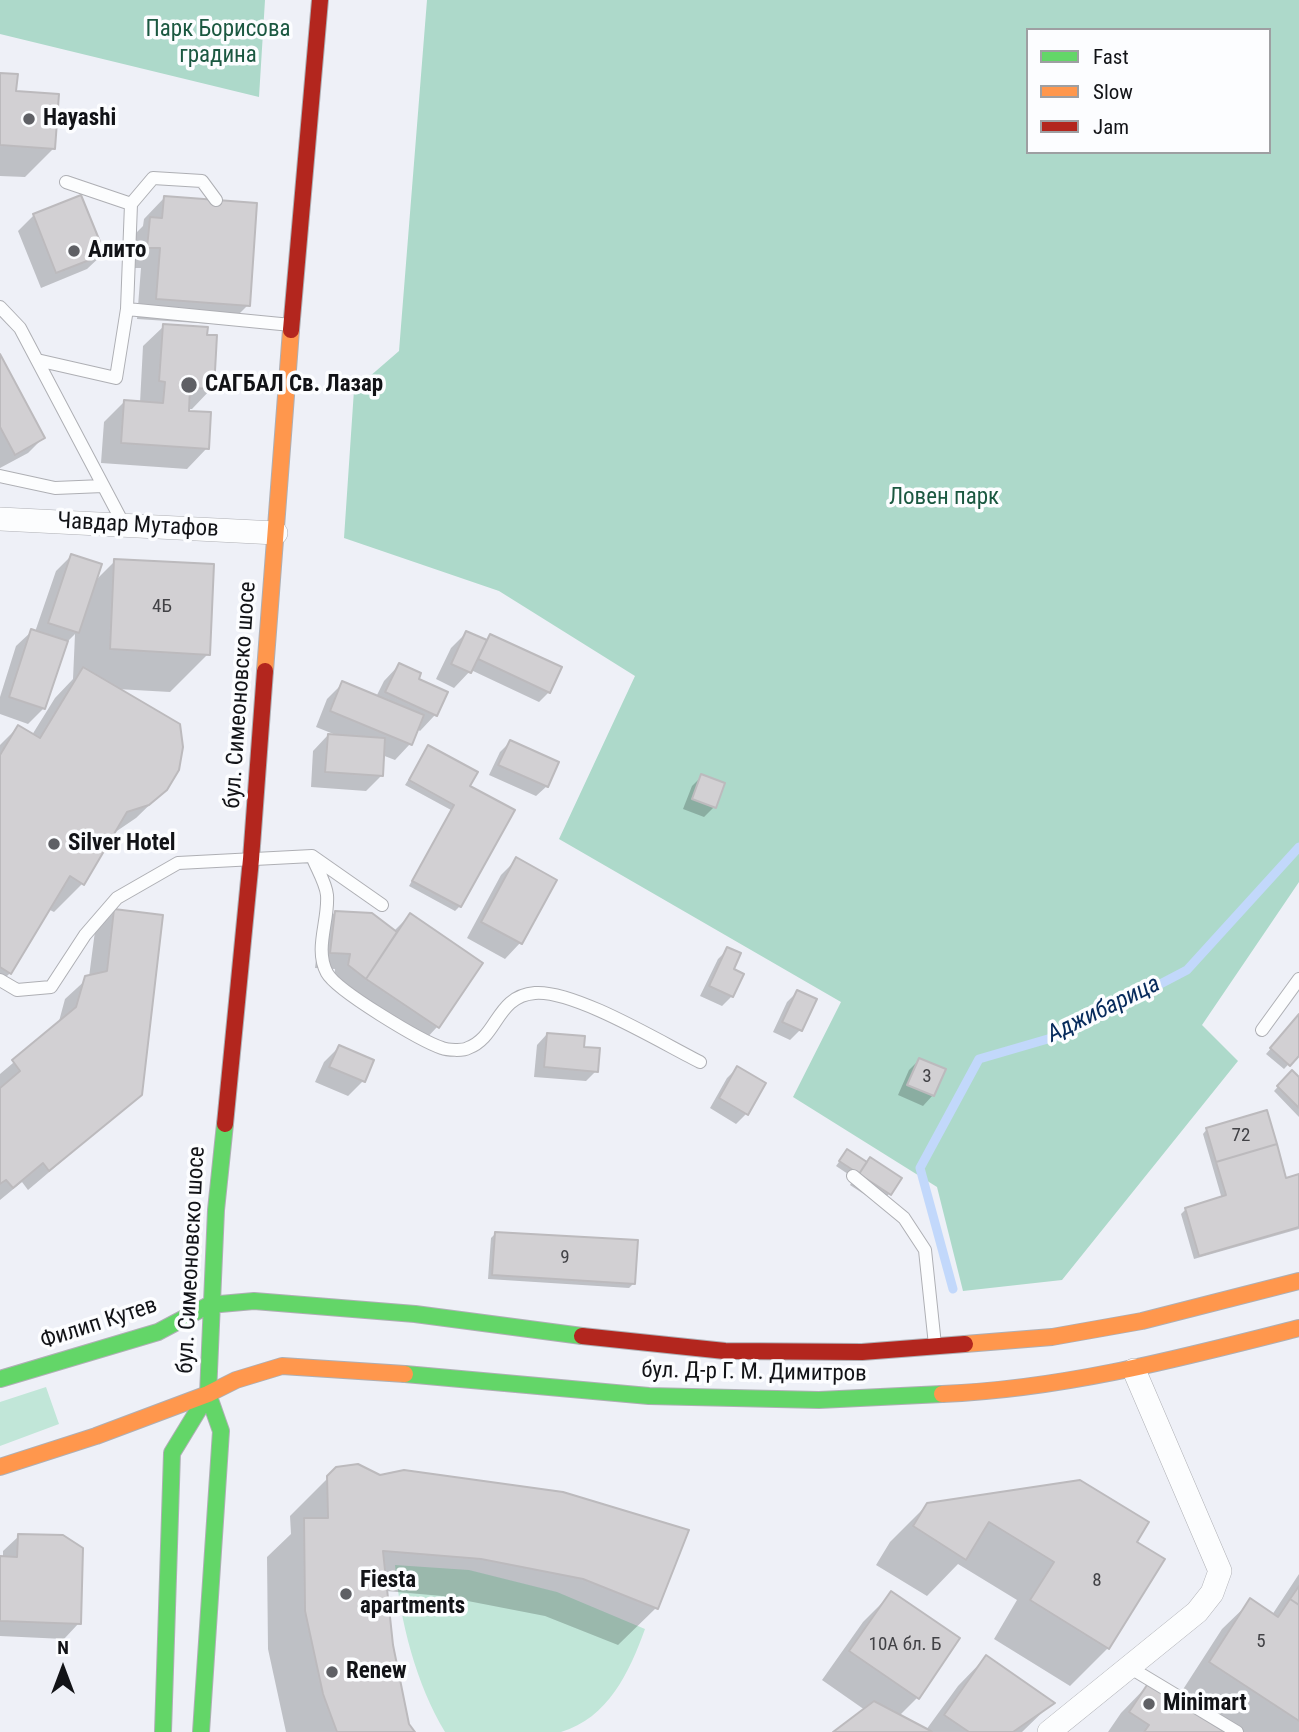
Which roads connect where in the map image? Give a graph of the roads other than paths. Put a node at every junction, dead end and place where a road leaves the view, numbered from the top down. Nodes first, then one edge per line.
1 (320, 0) edge
2 (66, 182) dead end
3 (216, 200) dead end
4 (131, 204) junction
5 (0, 307) edge
6 (127, 309) junction
7 (291, 325) junction
8 (37, 360) junction
9 (0, 476) edge
10 (103, 486) junction
11 (0, 519) edge
12 (124, 526) junction
13 (276, 533) junction
14 (312, 856) junction
15 (251, 859) junction
16 (382, 905) dead end
17 (1299, 979) edge
18 (0, 980) edge
19 (1262, 1030) dead end
20 (700, 1062) dead end
21 (853, 1177) dead end
22 (1299, 1281) edge
23 (209, 1305) junction
24 (1299, 1328) edge
25 (935, 1346) junction
26 (1134, 1370) junction
27 (0, 1379) edge
28 (208, 1394) junction
29 (0, 1467) edge
30 (1129, 1667) junction
31 (163, 1732) edge
32 (201, 1732) edge
33 (1049, 1732) edge
34 (1237, 1732) edge

1 - 7 main road, бул. Симеоновско шосе
2 - 4 lane
3 - 4 lane
4 - 6 lane
5 - 8 lane
6 - 7 lane
6 - 8 lane
7 - 13 main road, бул. Симеоновско шосе
8 - 10 lane
9 - 10 lane
10 - 12 lane
11 - 12 street, Чавдар Мутафов
12 - 13 street, Чавдар Мутафов
13 - 15 main road, бул. Симеоновско шосе
14 - 15 lane
14 - 16 lane
14 - 20 lane
15 - 18 lane
15 - 23 main road, бул. Симеоновско шосе
17 - 19 lane
21 - 25 lane
22 - 25 main road, бул. Д-р Г. М. Димитров
23 - 25 main road, бул. Д-р Г. М. Димитров
23 - 27 main road, Филип Кутев
23 - 28 main road, бул. Симеоновско шосе
24 - 26 main road, бул. Д-р Г. М. Димитров
26 - 28 main road, бул. Д-р Г. М. Димитров
26 - 30 street
28 - 29 main road
28 - 31 main road, бул. Симеоновско шосе
28 - 32 main road, бул. Симеоновско шосе
30 - 33 street
30 - 34 lane

